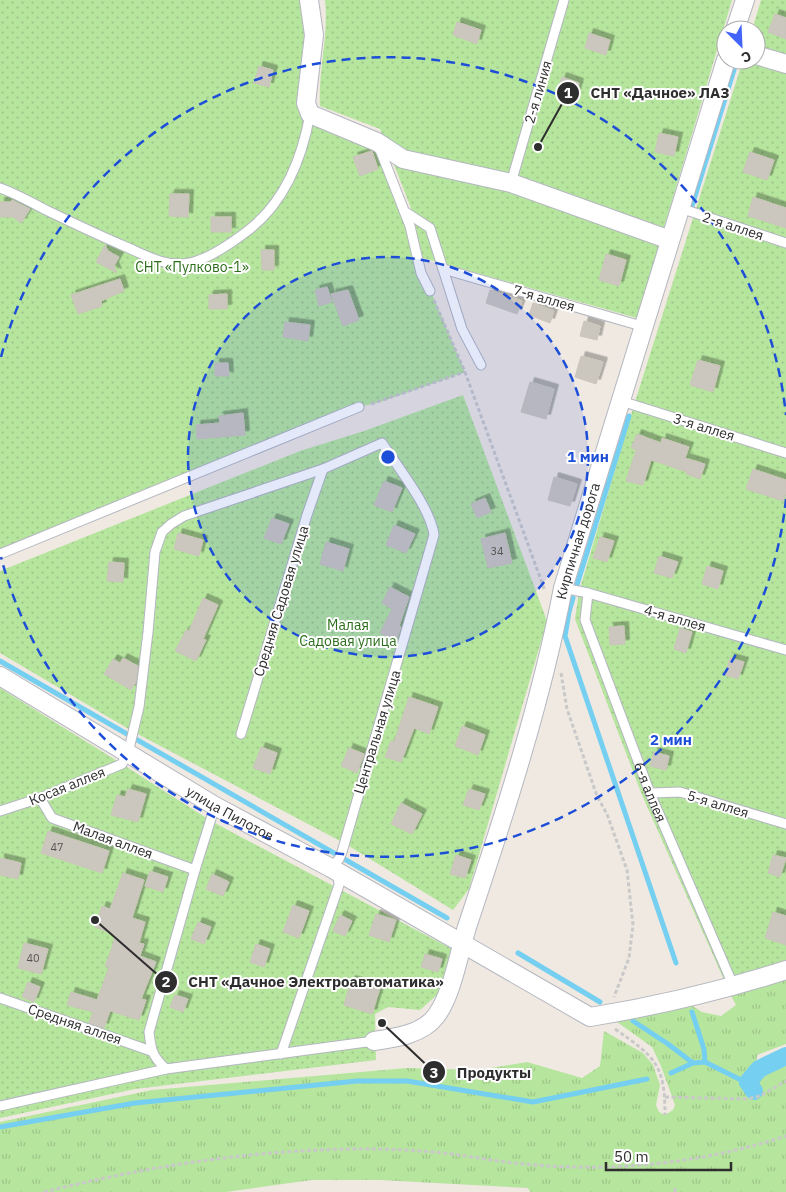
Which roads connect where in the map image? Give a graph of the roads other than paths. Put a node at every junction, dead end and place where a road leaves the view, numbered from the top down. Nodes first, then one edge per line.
1 (309, 0) edge
2 (564, 0) edge
3 (744, 0) edge
4 (739, 20) edge
5 (766, 58) edge
6 (786, 64) edge
7 (723, 70) edge
8 (310, 114) junction
9 (377, 142) junction
10 (511, 183) junction
11 (0, 188) edge
12 (680, 208) junction
13 (404, 211) junction
14 (670, 240) junction
15 (786, 243) edge
16 (444, 269) junction
17 (430, 291) road end
18 (645, 327) junction
19 (481, 364) dead end
20 (621, 401) junction
21 (359, 407) road end
22 (786, 453) edge
23 (323, 469) junction
24 (0, 554) edge
25 (563, 588) junction
26 (588, 593) junction
27 (786, 650) edge
28 (0, 676) edge
29 (240, 734) dead end
30 (128, 753) junction
31 (650, 793) junction
32 (40, 798) junction
33 (215, 806) junction
34 (0, 811) edge
35 (786, 824) edge
36 (337, 863) junction
37 (195, 870) junction
38 (462, 943) junction
39 (786, 970) edge
40 (732, 982) junction
41 (0, 998) edge
42 (374, 1041) joint
43 (151, 1051) junction
44 (282, 1054) junction
45 (166, 1069) junction
46 (0, 1106) edge

1 - 8 street
2 - 10 lane, 2-я линия
3 - 4 street
5 - 6 street
7 - 12 street, Кирпичная дорога
8 - 9 street
8 - 11 lane
9 - 10 street
9 - 13 lane
10 - 14 street
12 - 14 street, Кирпичная дорога
12 - 15 lane, 2-я аллея
13 - 16 lane
13 - 17 lane
14 - 18 street, Кирпичная дорога
16 - 18 lane, 7-я аллея
16 - 19 lane
18 - 20 street, Кирпичная дорога
20 - 22 lane, 3-я аллея
20 - 25 street, Кирпичная дорога
21 - 24 lane
23 - 29 lane, Средняя Садовая улица
23 - 30 lane
23 - 36 lane, Центральная улица
25 - 26 lane, 4-я аллея
25 - 38 street, Кирпичная дорога
26 - 27 lane, 4-я аллея
26 - 31 lane, 6-я аллея
28 - 30 street, улица Пилотов
30 - 32 lane, Косая аллея
30 - 33 street, улица Пилотов
31 - 35 lane, 5-я аллея
31 - 40 lane, 6-я аллея
32 - 34 lane, Косая аллея
32 - 37 lane, Малая аллея
33 - 36 street, улица Пилотов
33 - 37 lane
36 - 38 street, улица Пилотов
36 - 44 lane, Центральная улица
37 - 43 lane
38 - 40 street, улица Пилотов
38 - 42 street, Кирпичная дорога
39 - 40 street
41 - 43 lane, Средняя аллея
42 - 44 lane
43 - 45 lane
44 - 45 lane
45 - 46 lane

